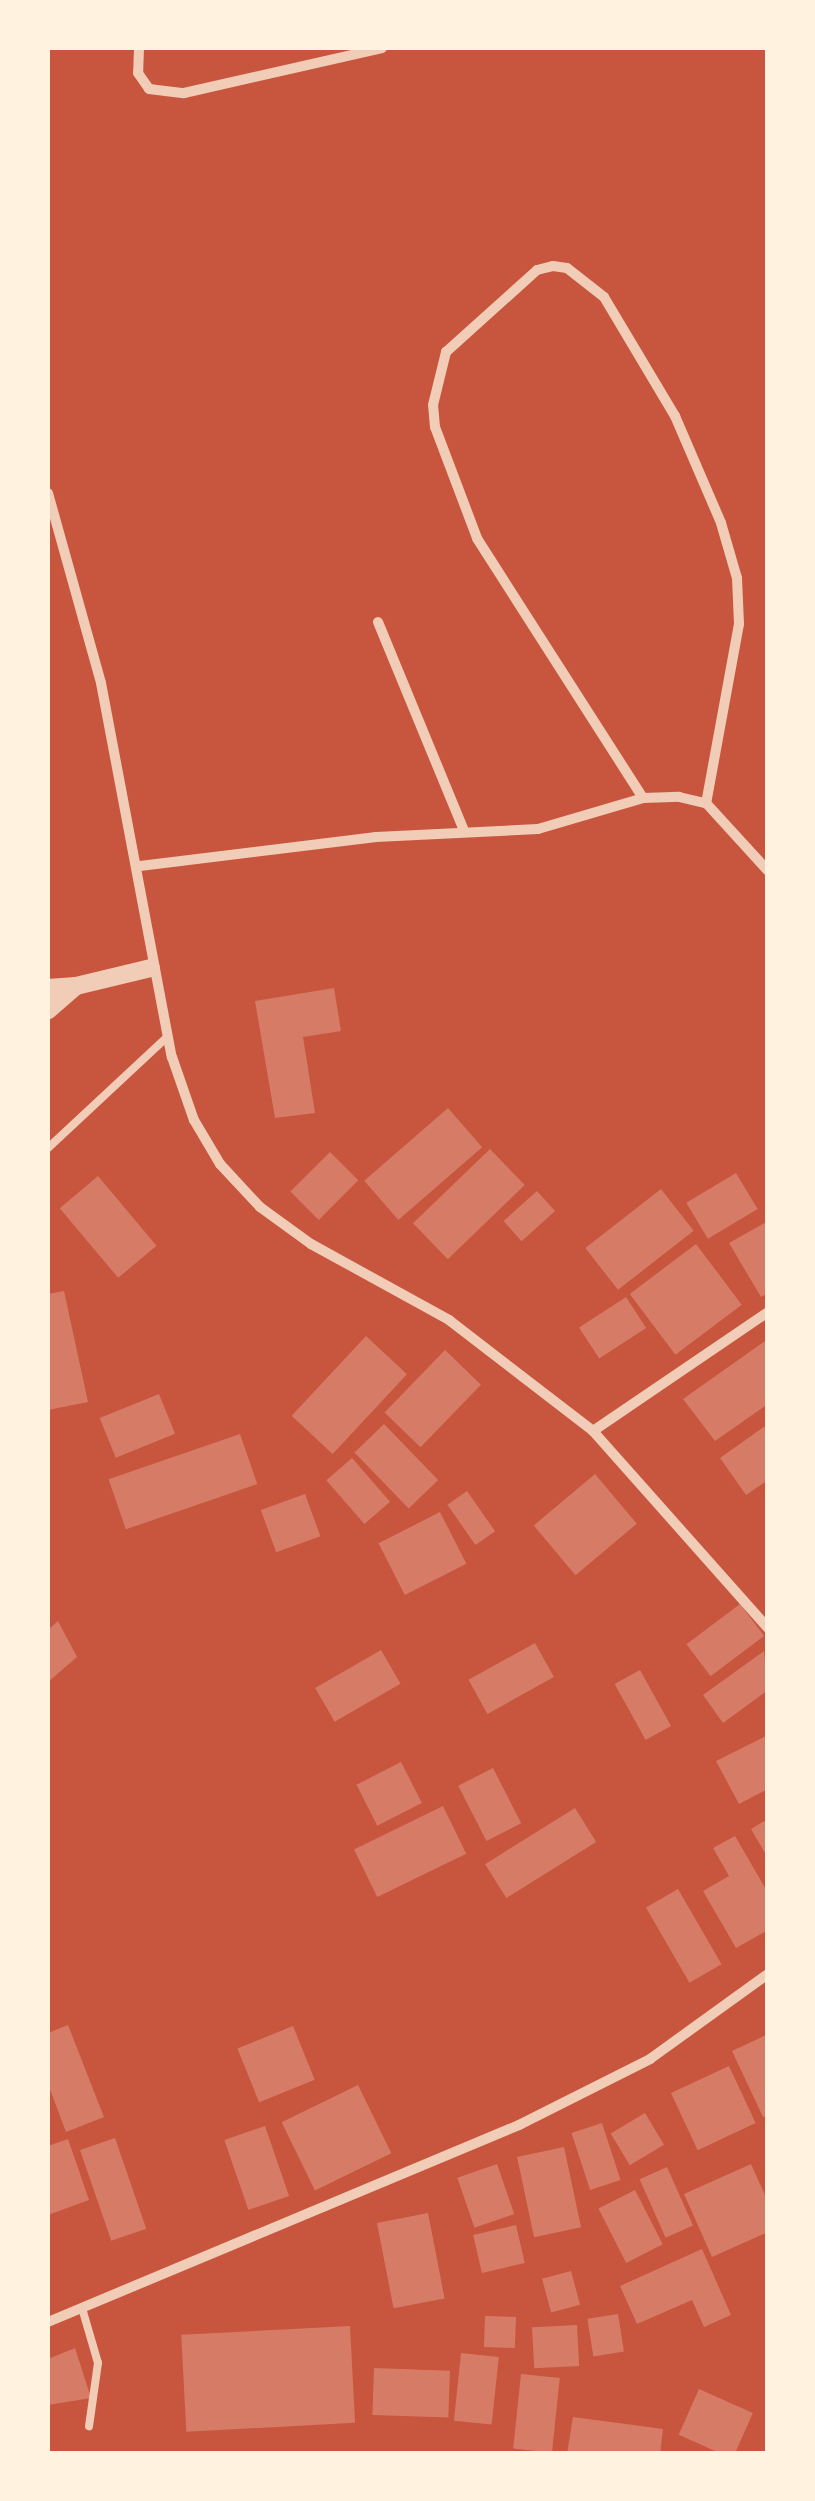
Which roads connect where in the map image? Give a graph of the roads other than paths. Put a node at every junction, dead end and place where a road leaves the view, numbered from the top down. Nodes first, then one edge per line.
1 (139, 48) edge
2 (382, 48) edge
3 (48, 493) edge
4 (378, 622) dead end
5 (643, 798) junction
6 (706, 803) junction
7 (464, 830) junction
8 (140, 866) junction
9 (768, 871) edge
10 (151, 968) junction
11 (76, 986) junction
12 (48, 988) edge
13 (48, 1010) edge
14 (167, 1037) junction
15 (48, 1148) edge
16 (768, 1312) edge
17 (593, 1432) junction
18 (768, 1628) edge
19 (768, 1974) edge
20 (82, 2308) junction
21 (48, 2322) edge
22 (89, 2426) dead end

1 - 2 street
3 - 8 street
4 - 7 street
5 - 6 street
5 - 6 street
5 - 7 street
6 - 9 street
7 - 8 street
8 - 10 street
10 - 11 street
10 - 14 street
11 - 12 street
11 - 13 street
14 - 15 lane
14 - 17 street
16 - 17 street
17 - 18 street
19 - 20 street
20 - 21 street
20 - 22 lane

